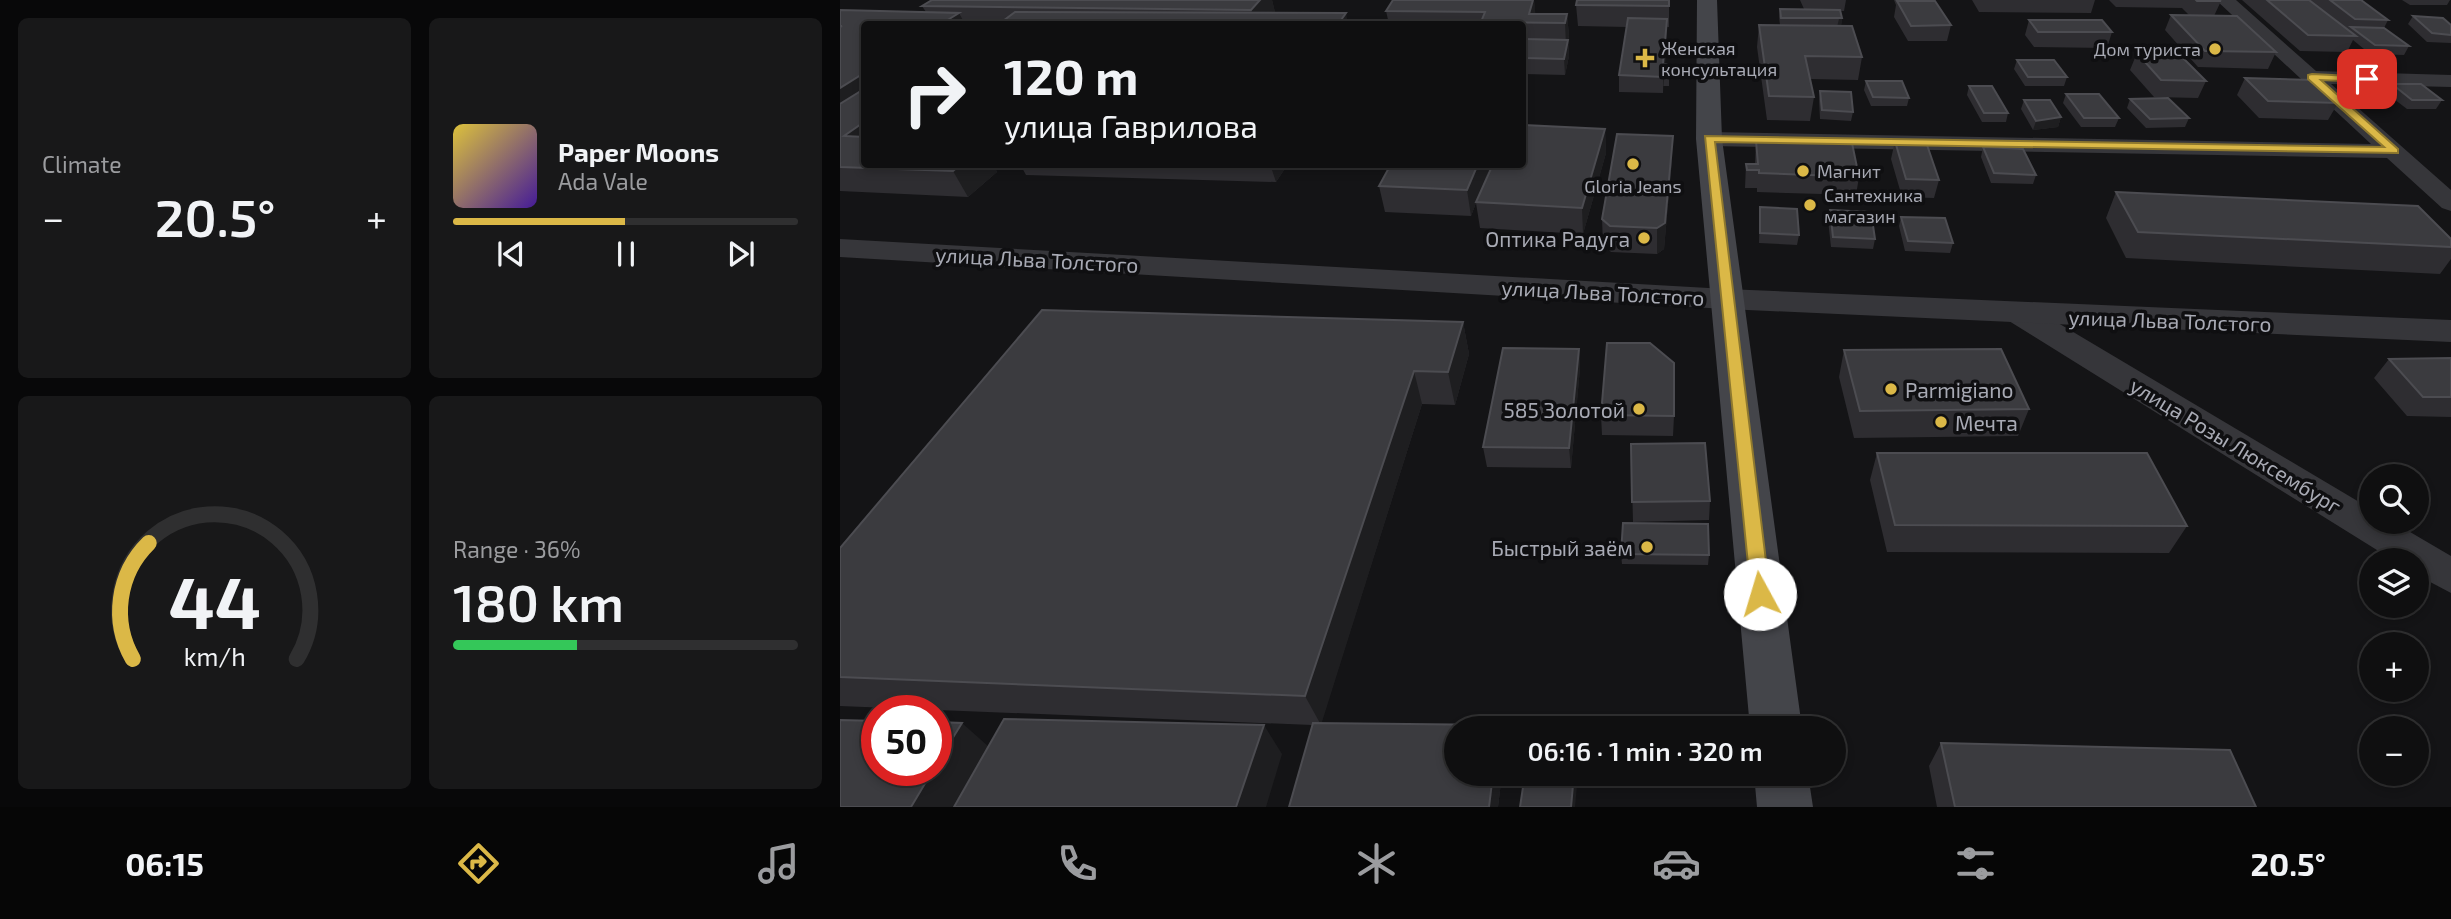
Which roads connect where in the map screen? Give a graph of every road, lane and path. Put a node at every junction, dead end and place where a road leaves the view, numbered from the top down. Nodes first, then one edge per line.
1 (1707, 0) edge
2 (2225, 0) edge
3 (2312, 77) junction
4 (2451, 82) edge
5 (1709, 139) junction
6 (2394, 151) junction
7 (2451, 203) edge
8 (840, 248) edge
9 (1727, 299) junction
10 (2020, 314) junction
11 (2451, 331) edge
12 (2451, 576) edge
13 (1775, 716) edge
14 (1782, 786) edge
15 (1785, 807) edge

1 - 5 main road
2 - 3 street
3 - 4 street
3 - 6 street
5 - 6 street
5 - 9 main road
6 - 7 street
8 - 9 street, улица Льва Толстого
9 - 10 street, улица Льва Толстого
9 - 13 main road
10 - 11 street, улица Льва Толстого
10 - 12 street, улица Розы Люксембург
14 - 15 main road

